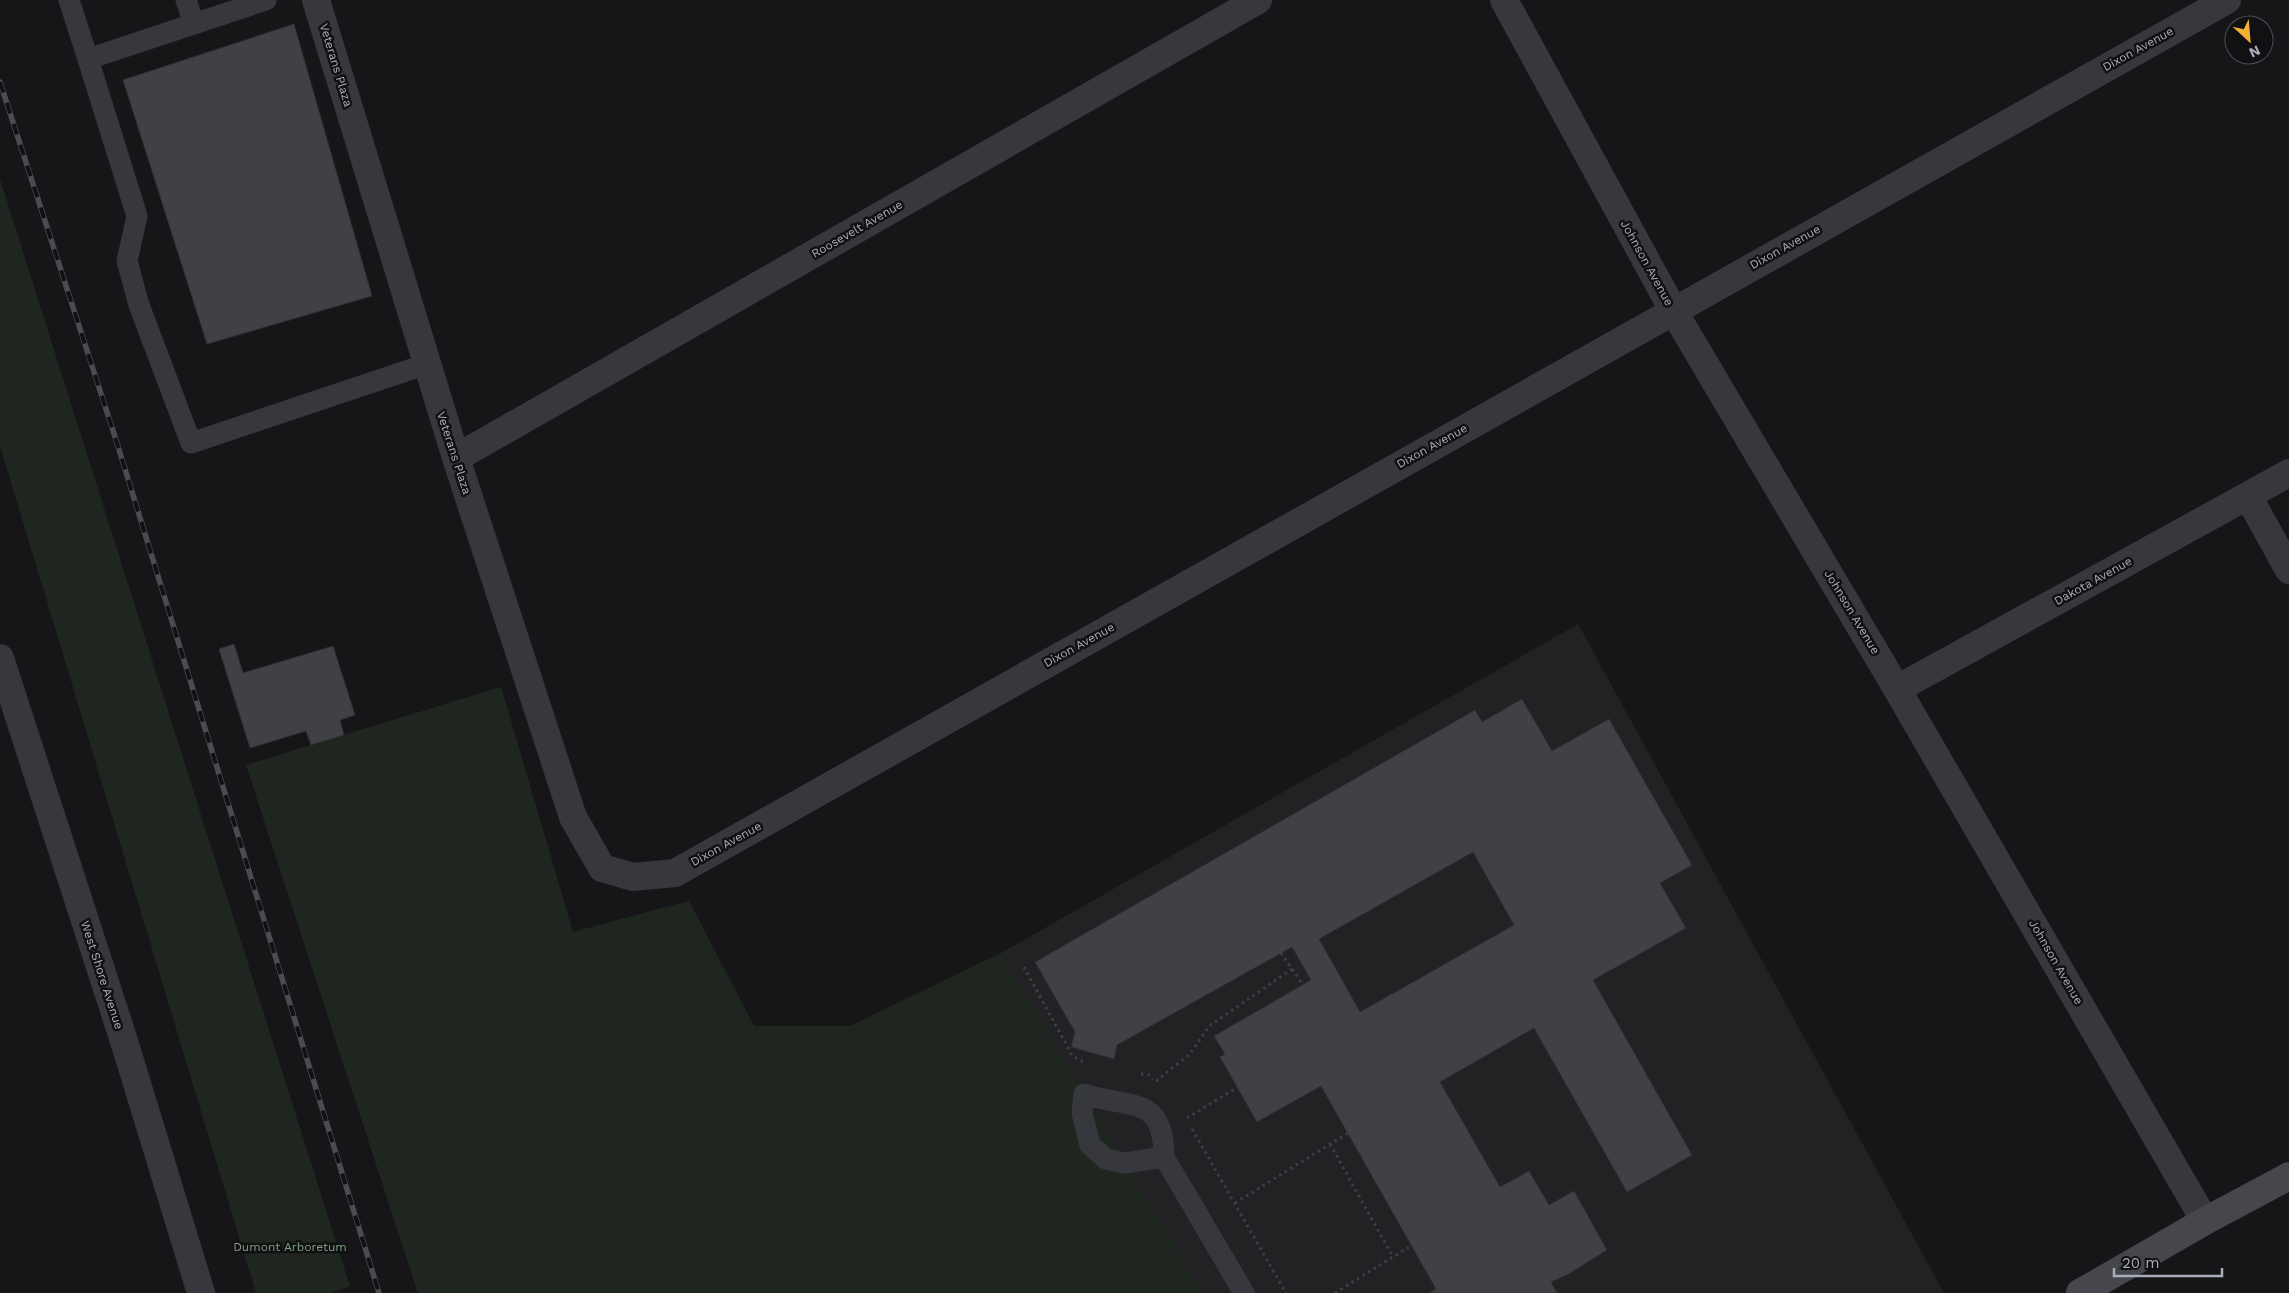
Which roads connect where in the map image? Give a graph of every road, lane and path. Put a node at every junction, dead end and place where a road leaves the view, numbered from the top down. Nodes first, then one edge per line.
1 (69, 0) edge
2 (186, 0) edge
3 (266, 0) edge
4 (316, 0) edge
5 (1258, 0) edge
6 (1504, 0) edge
7 (2226, 0) edge
8 (194, 24) junction
9 (88, 59) junction
10 (1673, 310) junction
11 (427, 364) junction
12 (456, 458) junction
13 (2289, 473) edge
14 (2248, 496) junction
15 (2289, 570) edge
16 (0, 658) edge
17 (1897, 689) junction
18 (633, 876) joint
19 (1281, 952) dead end
20 (1292, 969) junction
21 (1303, 985) dead end
22 (1156, 1082) dead end
23 (1238, 1087) dead end
24 (1185, 1119) dead end
25 (1348, 1133) dead end
26 (1330, 1144) junction
27 (1164, 1157) dead end
28 (2289, 1176) edge
29 (1235, 1203) dead end
30 (2205, 1220) junction
31 (1412, 1245) dead end
32 (1393, 1257) junction
33 (201, 1293) edge
34 (1244, 1293) edge
35 (1335, 1293) edge
36 (2080, 1293) edge

1 - 9 lane
2 - 8 lane
3 - 8 lane
4 - 11 street, Veterans Plaza
5 - 12 street, Roosevelt Avenue
6 - 10 street, Johnson Avenue
7 - 10 street, Dixon Avenue
8 - 9 lane
9 - 11 lane
10 - 17 street, Johnson Avenue
10 - 18 street, Dixon Avenue
11 - 12 street, Veterans Plaza
12 - 18 street, Veterans Plaza
13 - 14 street, Dakota Avenue
14 - 15 street
14 - 17 street, Dakota Avenue
16 - 33 street, West Shore Avenue
17 - 30 street, Johnson Avenue
19 - 20 path
20 - 21 path
20 - 22 path
23 - 24 path
25 - 26 path
26 - 29 path
26 - 32 path
27 - 34 lane
28 - 30 street
30 - 36 street
31 - 32 path
32 - 35 path

